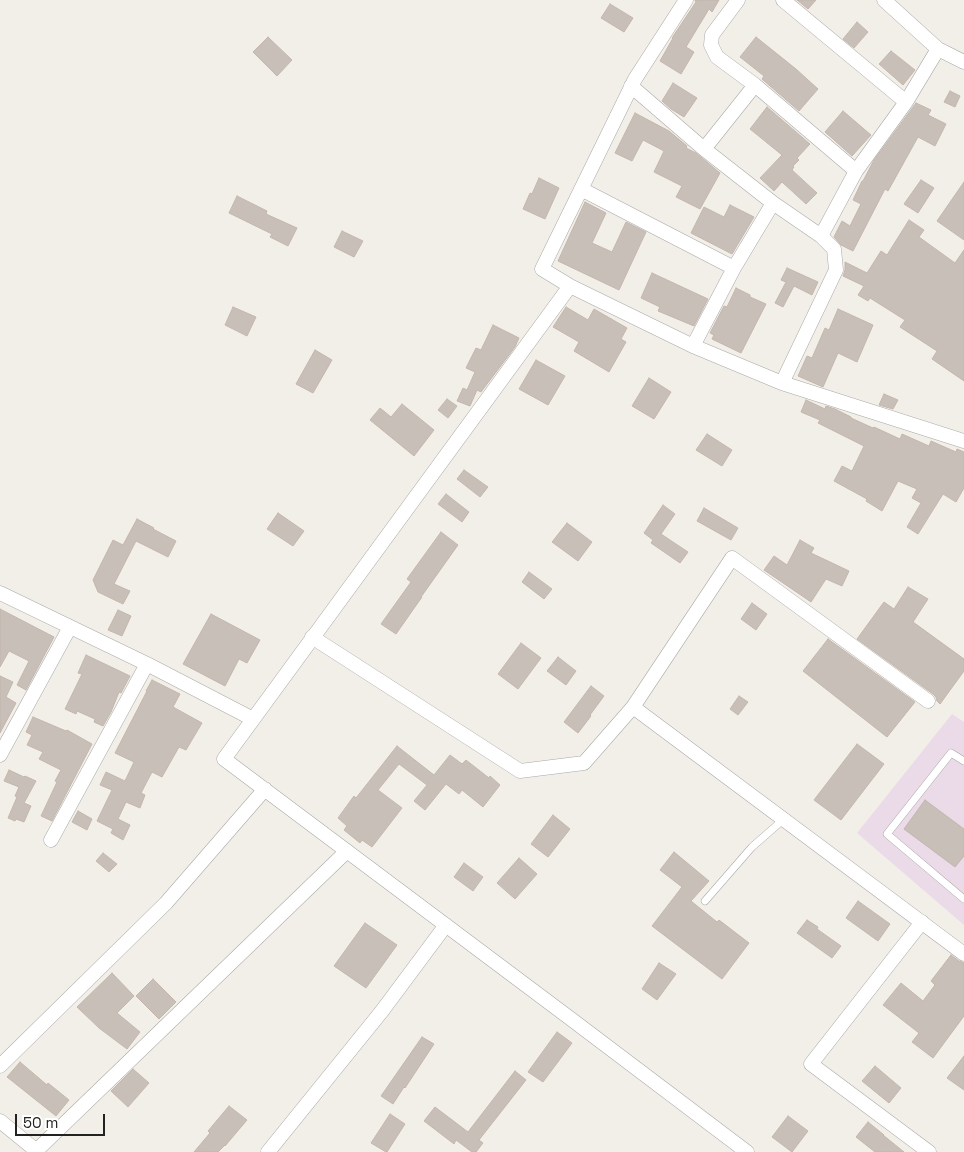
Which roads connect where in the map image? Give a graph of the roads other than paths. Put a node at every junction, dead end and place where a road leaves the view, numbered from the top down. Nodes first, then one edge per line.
1 (686, 0) edge
2 (738, 0) edge
3 (784, 0) edge
4 (884, 0) edge
5 (938, 49) junction
6 (964, 62) edge
7 (755, 85) junction
8 (631, 86) junction
9 (906, 102) junction
10 (704, 149) junction
11 (856, 171) junction
12 (581, 189) junction
13 (773, 203) junction
14 (821, 236) junction
15 (734, 268) junction
16 (570, 286) junction
17 (693, 346) junction
18 (782, 383) junction
19 (964, 441) edge
20 (0, 593) edge
21 (70, 628) junction
22 (312, 637) junction
23 (147, 664) junction
24 (928, 701) dead end
25 (633, 707) junction
26 (253, 719) junction
27 (0, 755) edge
28 (964, 761) edge
29 (264, 789) junction
30 (784, 819) junction
31 (51, 840) dead end
32 (347, 851) junction
33 (964, 900) edge
34 (705, 901) dead end
35 (922, 922) junction
36 (446, 925) junction
37 (964, 954) edge
38 (0, 1066) edge
39 (0, 1121) edge
40 (37, 1151) edge
41 (268, 1152) edge
42 (747, 1152) edge
43 (929, 1152) edge

1 - 8 street
2 - 7 street
3 - 9 street
4 - 5 street
5 - 6 street
5 - 9 street
7 - 10 street
7 - 11 street
8 - 10 street
8 - 12 street
9 - 11 street
10 - 13 street
11 - 14 street
12 - 15 street
12 - 16 street
13 - 14 street
13 - 15 street
14 - 18 street
15 - 17 street
16 - 17 street
16 - 22 street
17 - 18 street
18 - 19 street
20 - 21 street
21 - 23 street
21 - 27 street
22 - 25 street
22 - 26 street
23 - 26 street
23 - 31 street
24 - 25 street
25 - 30 street
26 - 29 street
28 - 33 lane
29 - 32 street
29 - 38 street
30 - 34 lane
30 - 35 street
32 - 36 street
32 - 40 street
35 - 37 street
35 - 43 street
36 - 41 street
36 - 42 street
39 - 40 street

